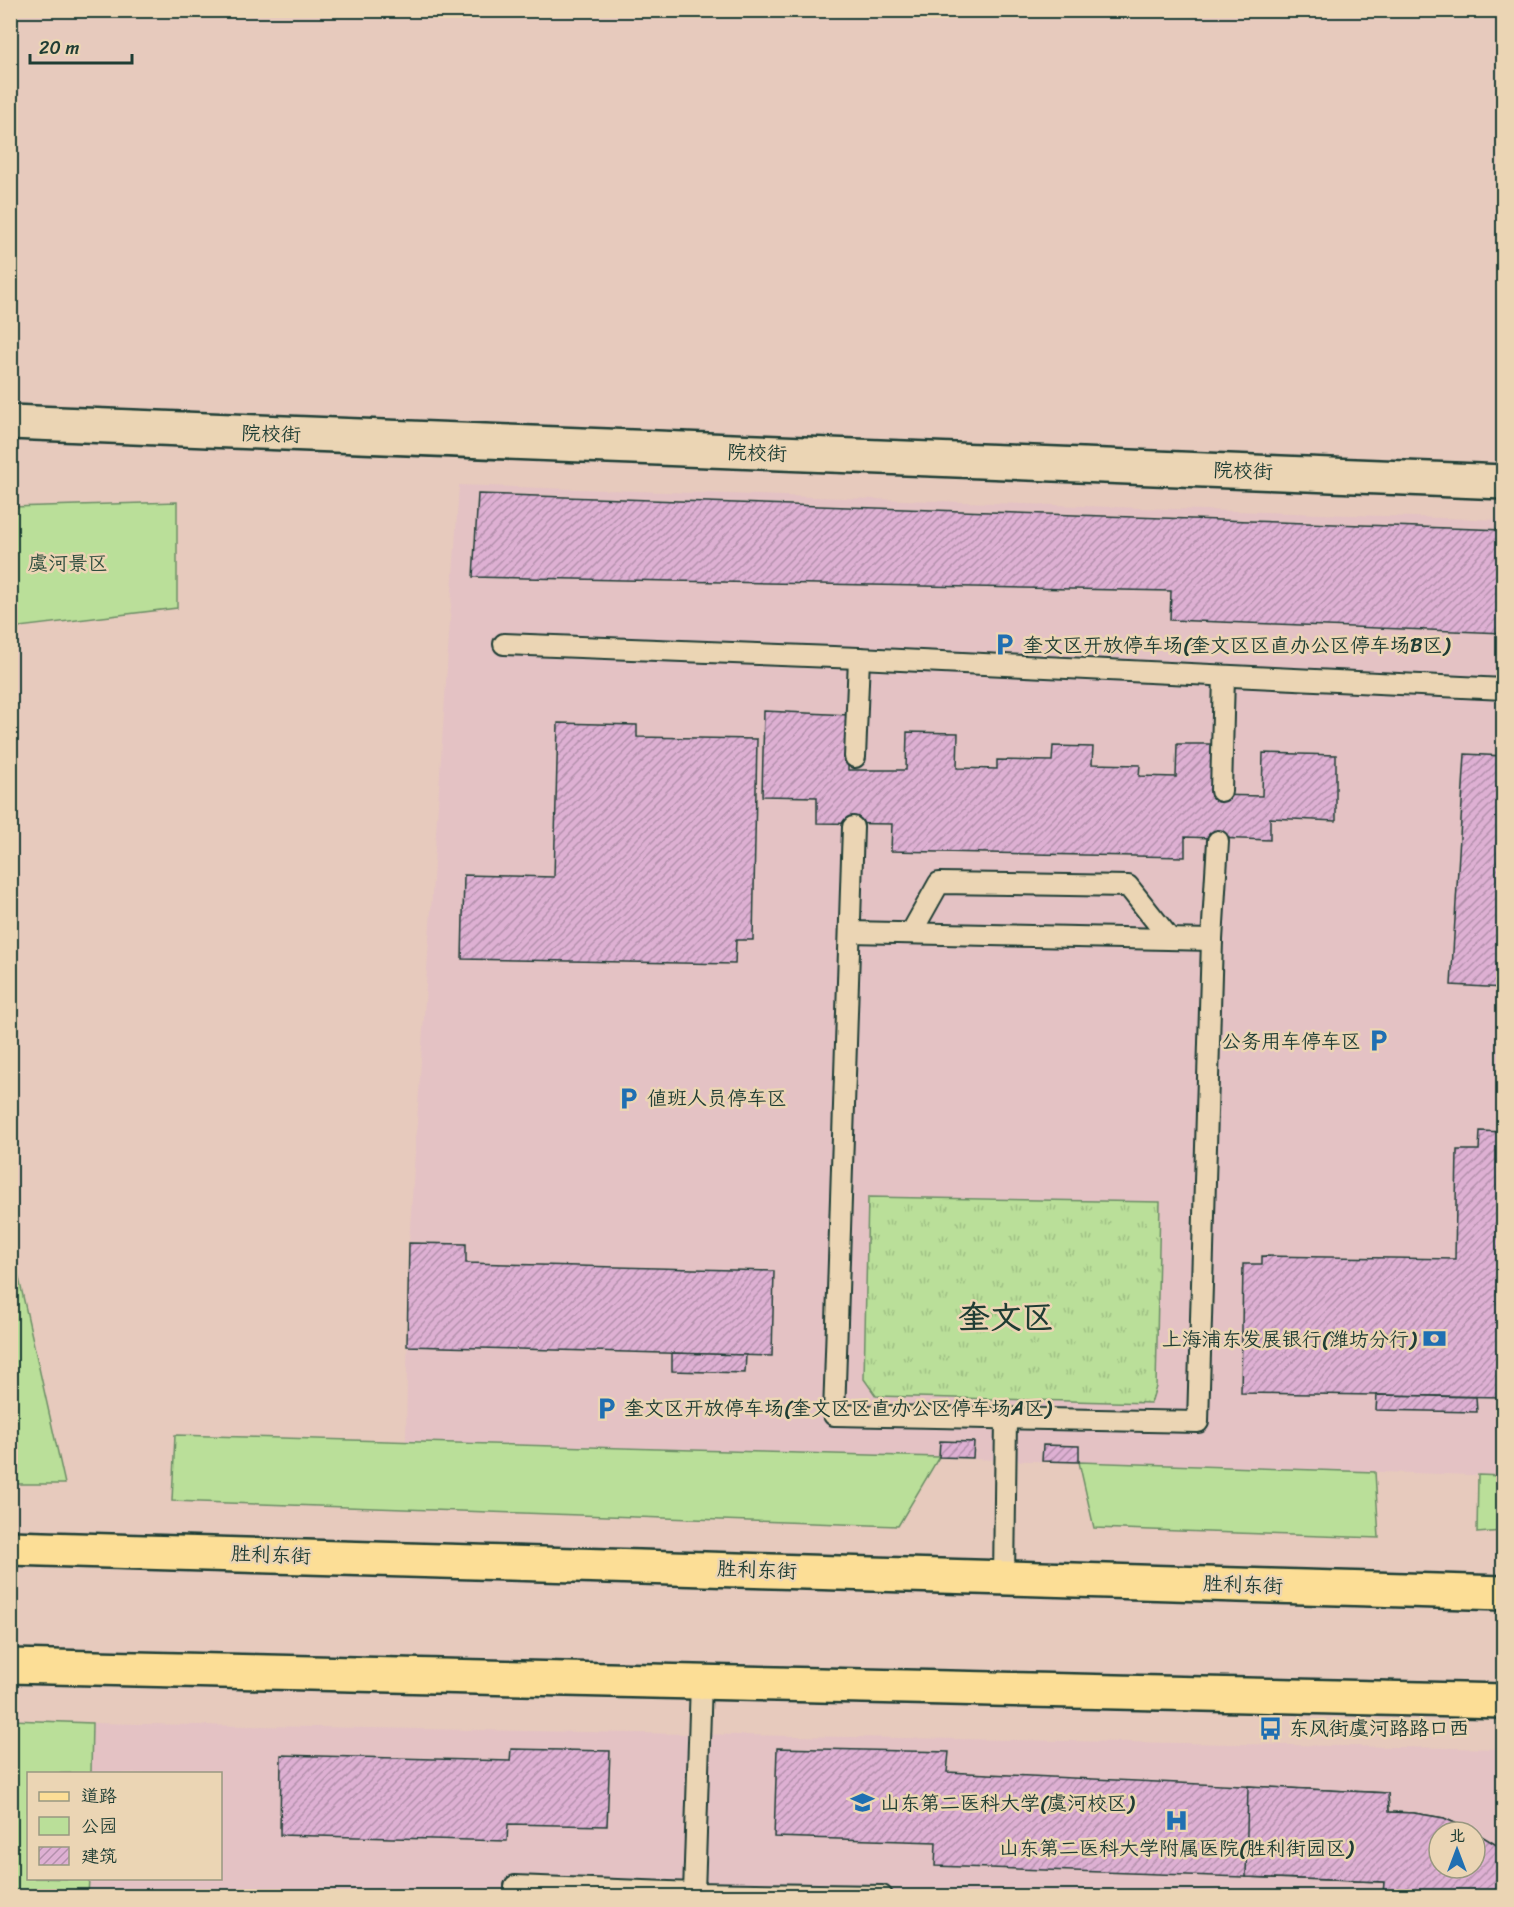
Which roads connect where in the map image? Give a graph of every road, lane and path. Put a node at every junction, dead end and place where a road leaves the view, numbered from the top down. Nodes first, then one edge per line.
1 (23, 423) edge
2 (1503, 482) edge
3 (504, 644) dead end
4 (859, 658) junction
5 (1224, 676) junction
6 (1503, 689) edge
7 (855, 757) dead end
8 (1221, 791) dead end
9 (853, 827) dead end
10 (1218, 841) dead end
11 (850, 932) junction
12 (911, 933) junction
13 (1170, 939) junction
14 (1212, 940) junction
15 (1006, 1419) junction
16 (25, 1548) edge
17 (1004, 1578) junction
18 (1503, 1593) edge
19 (26, 1666) edge
20 (700, 1682) junction
21 (1503, 1701) edge
22 (694, 1893) junction
23 (515, 1896) edge
24 (882, 1896) edge

1 - 2 street, 院校街
3 - 4 lane
4 - 5 lane
4 - 7 lane
5 - 6 lane
5 - 8 lane
9 - 11 lane
10 - 14 lane
11 - 12 lane
11 - 15 lane
12 - 13 lane
12 - 13 lane
13 - 14 lane
14 - 15 lane
15 - 17 lane
16 - 17 main road, 胜利东街
17 - 18 main road, 胜利东街
19 - 20 main road
20 - 21 main road
20 - 22 lane
22 - 23 lane
22 - 24 lane

